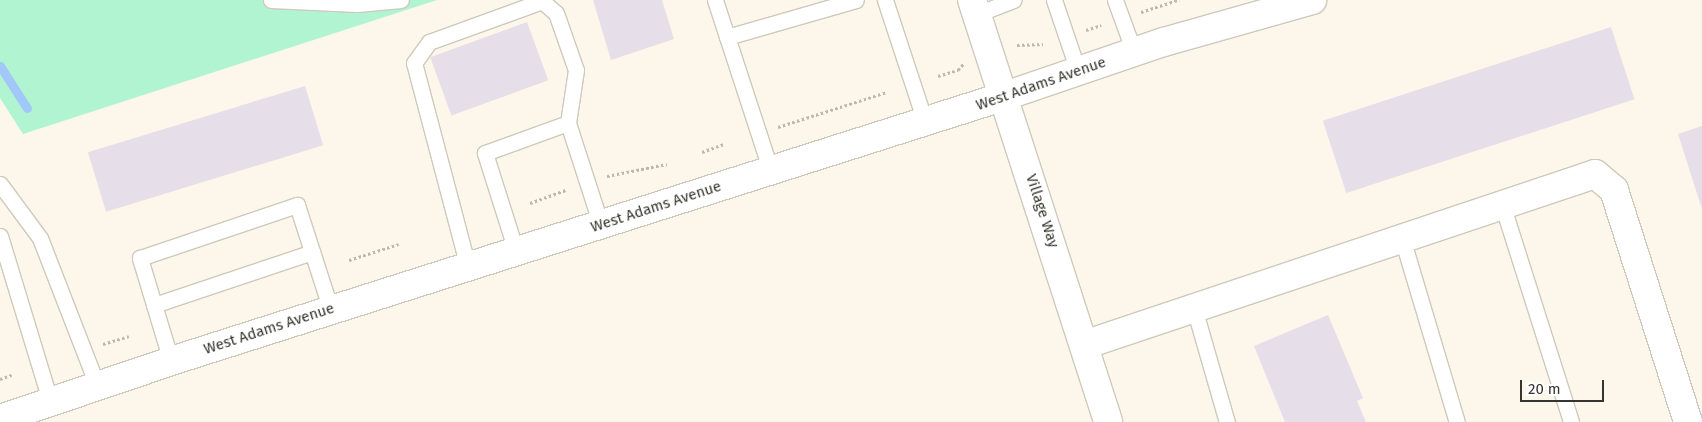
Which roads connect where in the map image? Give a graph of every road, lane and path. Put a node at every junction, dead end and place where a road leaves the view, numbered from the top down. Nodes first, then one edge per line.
1 (271, 0) edge
2 (401, 0) edge
3 (715, 0) edge
4 (856, 0) edge
5 (885, 0) edge
6 (1013, 0) edge
7 (1054, 0) edge
8 (1115, 0) edge
9 (1179, 0) edge
10 (1312, 0) edge
11 (975, 7) edge
12 (1140, 12) dead end
13 (1103, 24) dead end
14 (1078, 33) dead end
15 (727, 36) junction
16 (1043, 44) dead end
17 (1017, 45) dead end
18 (1134, 52) junction
19 (966, 60) dead end
20 (1078, 71) junction
21 (938, 76) dead end
22 (887, 92) dead end
23 (1005, 96) junction
24 (925, 122) junction
25 (568, 123) junction
26 (771, 129) dead end
27 (724, 144) dead end
28 (702, 152) dead end
29 (667, 164) dead end
30 (771, 171) junction
31 (604, 177) dead end
32 (0, 184) edge
33 (574, 188) dead end
34 (530, 203) dead end
35 (1502, 204) junction
36 (601, 225) junction
37 (0, 236) edge
38 (1402, 238) junction
39 (399, 244) dead end
40 (312, 252) junction
41 (516, 252) junction
42 (349, 260) dead end
43 (468, 267) junction
44 (154, 305) junction
45 (1194, 308) junction
46 (331, 310) junction
47 (129, 336) dead end
48 (1084, 345) junction
49 (94, 348) dead end
50 (171, 360) junction
51 (14, 374) dead end
52 (0, 379) edge
53 (97, 385) junction
54 (50, 402) junction
55 (0, 419) edge
56 (1108, 422) edge
57 (1227, 422) edge
58 (1457, 422) edge
59 (1571, 422) edge
60 (1688, 422) edge

1 - 2 lane
3 - 15 lane
4 - 15 lane
5 - 24 lane
6 - 11 lane
7 - 20 lane
8 - 18 lane
9 - 12 path
10 - 18 main road, West Adams Avenue
11 - 23 main road, Village Way
13 - 14 path
15 - 30 lane
16 - 17 path
18 - 20 main road, West Adams Avenue
19 - 21 path
20 - 23 main road, West Adams Avenue
22 - 26 path
23 - 24 main road, West Adams Avenue
23 - 48 main road, Village Way
24 - 30 main road, West Adams Avenue
25 - 36 lane
25 - 41 lane
25 - 43 lane
27 - 28 path
29 - 31 path
30 - 36 main road, West Adams Avenue
32 - 53 lane
33 - 34 path
35 - 38 main road
35 - 59 lane
35 - 60 main road
36 - 41 main road, West Adams Avenue
37 - 54 lane
38 - 45 main road
38 - 58 lane
39 - 42 path
40 - 44 lane
40 - 44 lane
40 - 46 lane
41 - 43 main road, West Adams Avenue
43 - 46 main road, West Adams Avenue
44 - 50 lane
45 - 48 main road
45 - 57 lane
46 - 50 main road, West Adams Avenue
47 - 49 path
48 - 56 main road, Village Way
50 - 53 main road, West Adams Avenue
51 - 52 path
53 - 54 main road, West Adams Avenue
54 - 55 main road, West Adams Avenue

